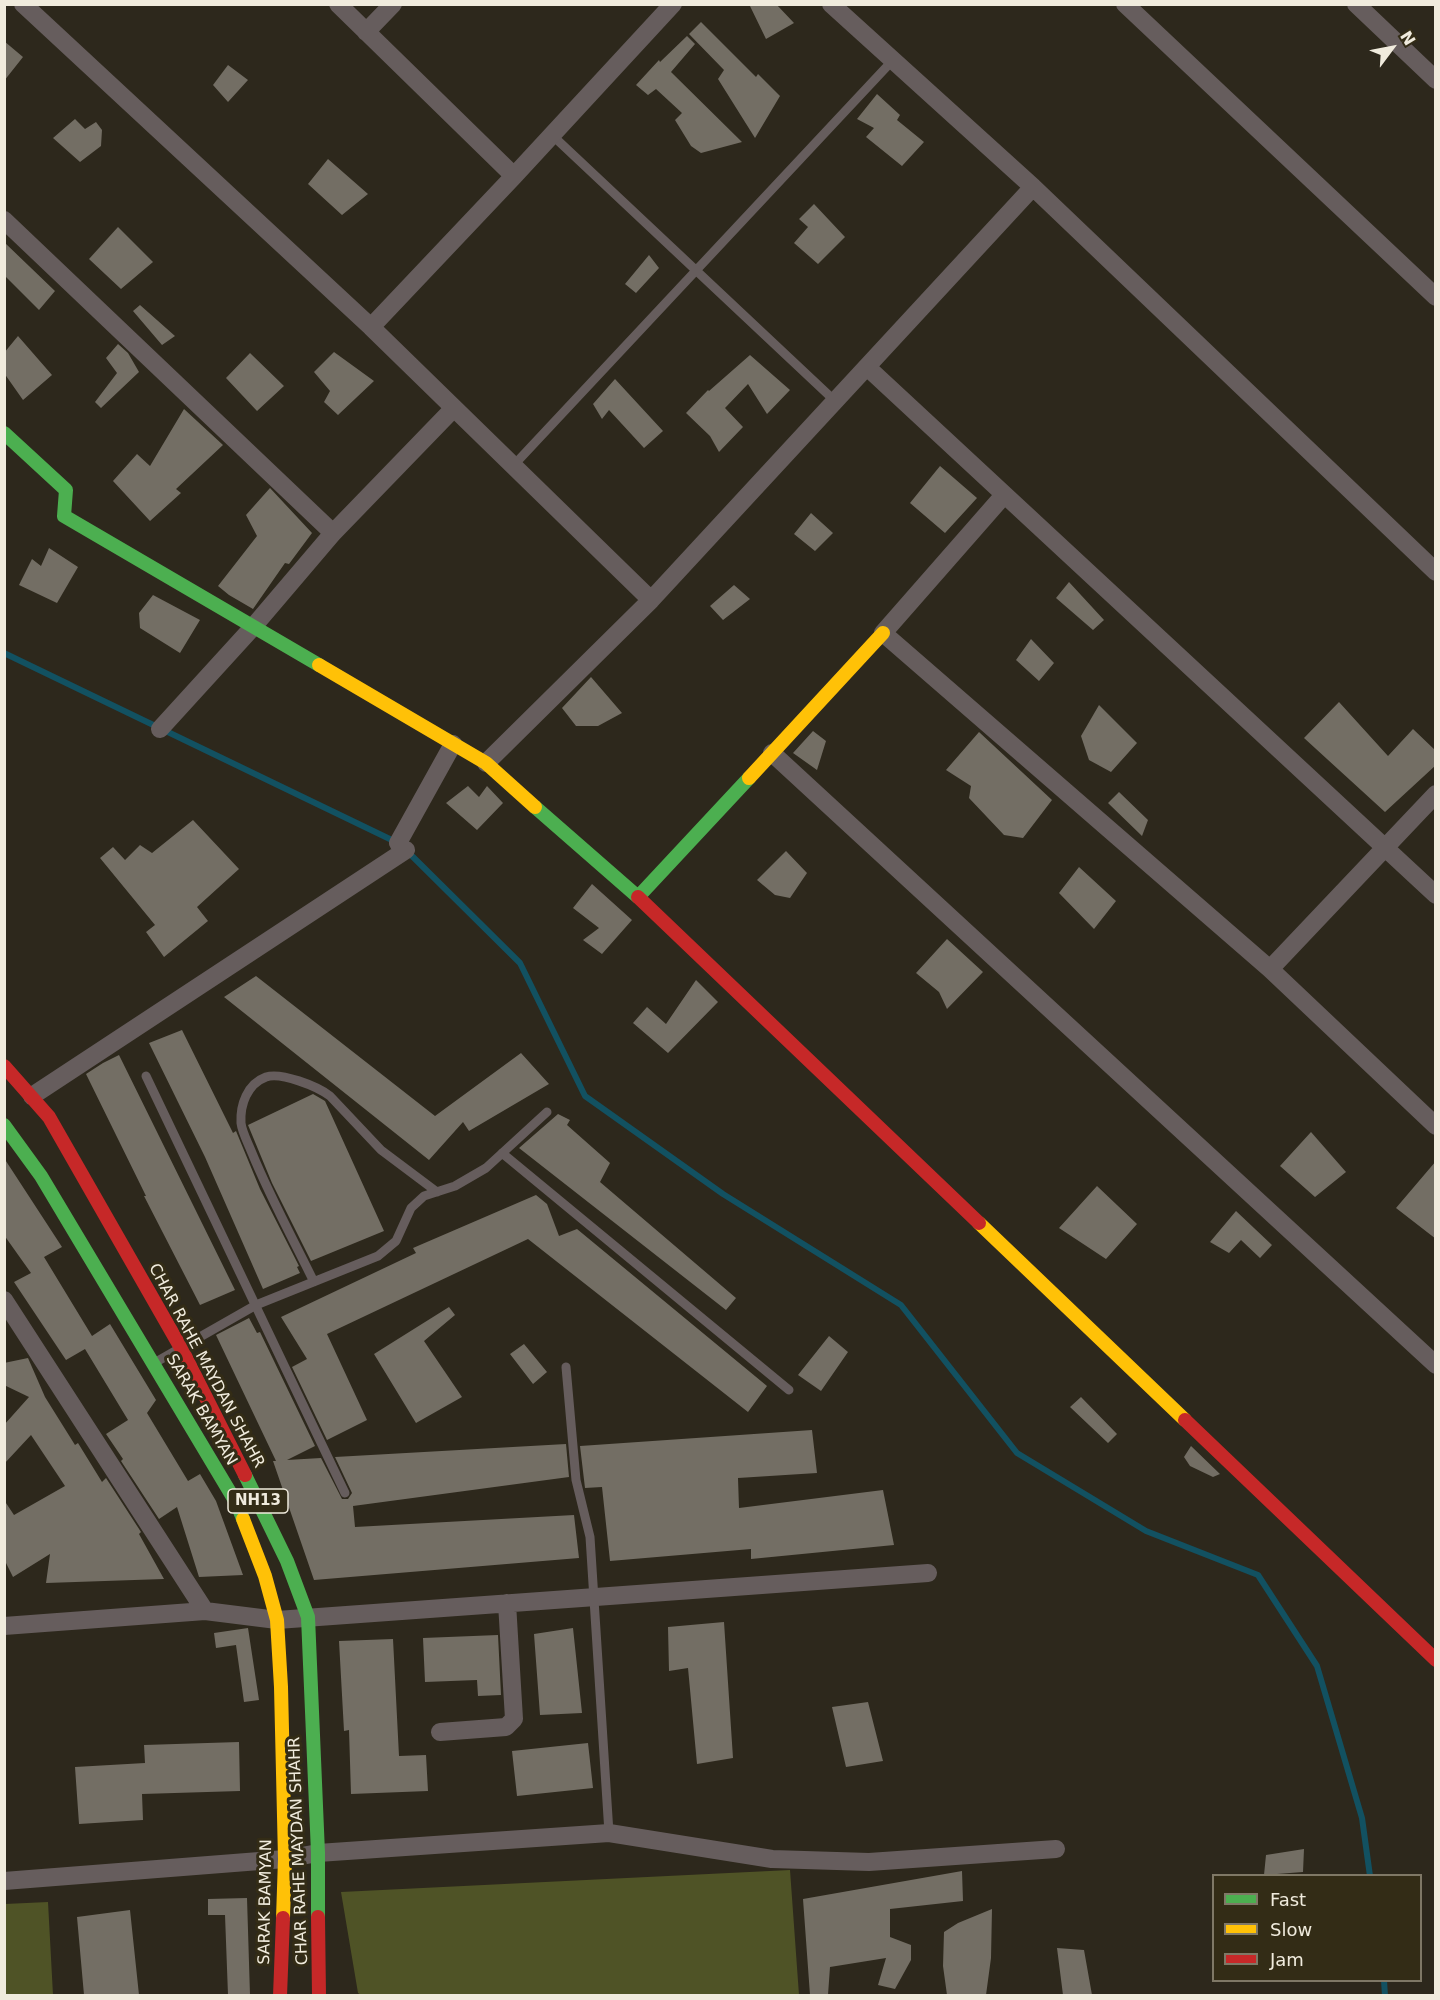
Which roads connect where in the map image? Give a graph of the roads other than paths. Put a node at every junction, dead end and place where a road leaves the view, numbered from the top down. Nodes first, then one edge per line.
1 (24, 4) edge
2 (338, 4) edge
3 (393, 4) edge
4 (673, 4) edge
5 (831, 4) edge
6 (1125, 4) edge
7 (1356, 4) edge
8 (366, 32) junction
9 (893, 60) junction
10 (1436, 80) edge
11 (552, 135) junction
12 (514, 176) junction
13 (1033, 187) junction
14 (4, 220) edge
15 (695, 271) junction
16 (1436, 297) edge
17 (371, 327) junction
18 (867, 367) junction
19 (835, 401) junction
20 (454, 408) junction
21 (4, 433) edge
22 (513, 466) junction
23 (1004, 495) junction
24 (333, 533) junction
25 (1436, 572) edge
26 (651, 600) junction
27 (253, 627) junction
28 (883, 633) junction
29 (160, 729) dead end
30 (453, 744) junction
31 (772, 753) junction
32 (486, 763) junction
33 (1436, 794) edge
34 (1385, 849) junction
35 (1436, 895) edge
36 (638, 897) junction
37 (1270, 969) junction
38 (4, 1066) edge
39 (146, 1076) dead end
40 (32, 1096) junction
41 (547, 1112) dead end
42 (4, 1125) edge
43 (1436, 1126) edge
44 (502, 1153) junction
45 (437, 1192) junction
46 (314, 1282) junction
47 (4, 1300) edge
48 (256, 1305) junction
49 (181, 1348) junction
50 (154, 1363) junction
51 (1436, 1365) edge
52 (566, 1367) dead end
53 (789, 1390) dead end
54 (345, 1493) dead end
55 (928, 1573) dead end
56 (594, 1597) junction
57 (507, 1603) junction
58 (205, 1611) junction
59 (308, 1617) junction
60 (277, 1620) junction
61 (4, 1626) edge
62 (1436, 1660) edge
63 (440, 1732) dead end
64 (609, 1833) junction
65 (1056, 1850) dead end
66 (318, 1853) junction
67 (285, 1859) junction
68 (4, 1881) edge
69 (280, 1995) edge
70 (319, 1995) edge

1 - 17 street
2 - 8 street
3 - 8 street
4 - 11 street
5 - 9 street
6 - 16 street
7 - 10 street
8 - 12 street
9 - 13 street
9 - 15 lane
11 - 12 street
11 - 15 lane
12 - 17 street
13 - 18 street
13 - 25 street
14 - 24 street
15 - 19 lane
15 - 22 lane
17 - 20 street
18 - 19 street
18 - 23 street
19 - 26 street
20 - 22 street
20 - 24 street
21 - 27 street
22 - 26 street
23 - 28 street
23 - 34 street
24 - 27 street
26 - 32 street
27 - 29 street
27 - 30 street
28 - 31 street
28 - 37 street
30 - 32 street
30 - 40 street
31 - 36 street
31 - 51 street
32 - 36 street
33 - 34 street
34 - 35 street
34 - 37 street
36 - 62 street
37 - 43 street
38 - 40 street, CHAR RAHE MAYDAN SHAHR / NH13
39 - 48 lane
40 - 49 street, CHAR RAHE MAYDAN SHAHR / NH13
41 - 44 lane
42 - 50 street, SARAK BAMYAN / NH13
44 - 45 lane
44 - 53 lane
45 - 46 lane
45 - 46 lane
46 - 48 lane
47 - 58 street
48 - 49 lane
48 - 54 lane
49 - 50 lane
49 - 59 street, CHAR RAHE MAYDAN SHAHR / NH13
50 - 60 street, SARAK BAMYAN / NH13
52 - 56 lane
55 - 56 street
56 - 57 street
56 - 64 lane
57 - 59 street
57 - 63 street
58 - 60 street
58 - 61 street
59 - 60 street
59 - 66 street, CHAR RAHE MAYDAN SHAHR / NH13
60 - 67 street, SARAK BAMYAN / NH13
64 - 65 street
64 - 66 street
66 - 67 street
66 - 70 street, CHAR RAHE MAYDAN SHAHR / NH13
67 - 68 street
67 - 69 street, SARAK BAMYAN / NH13

